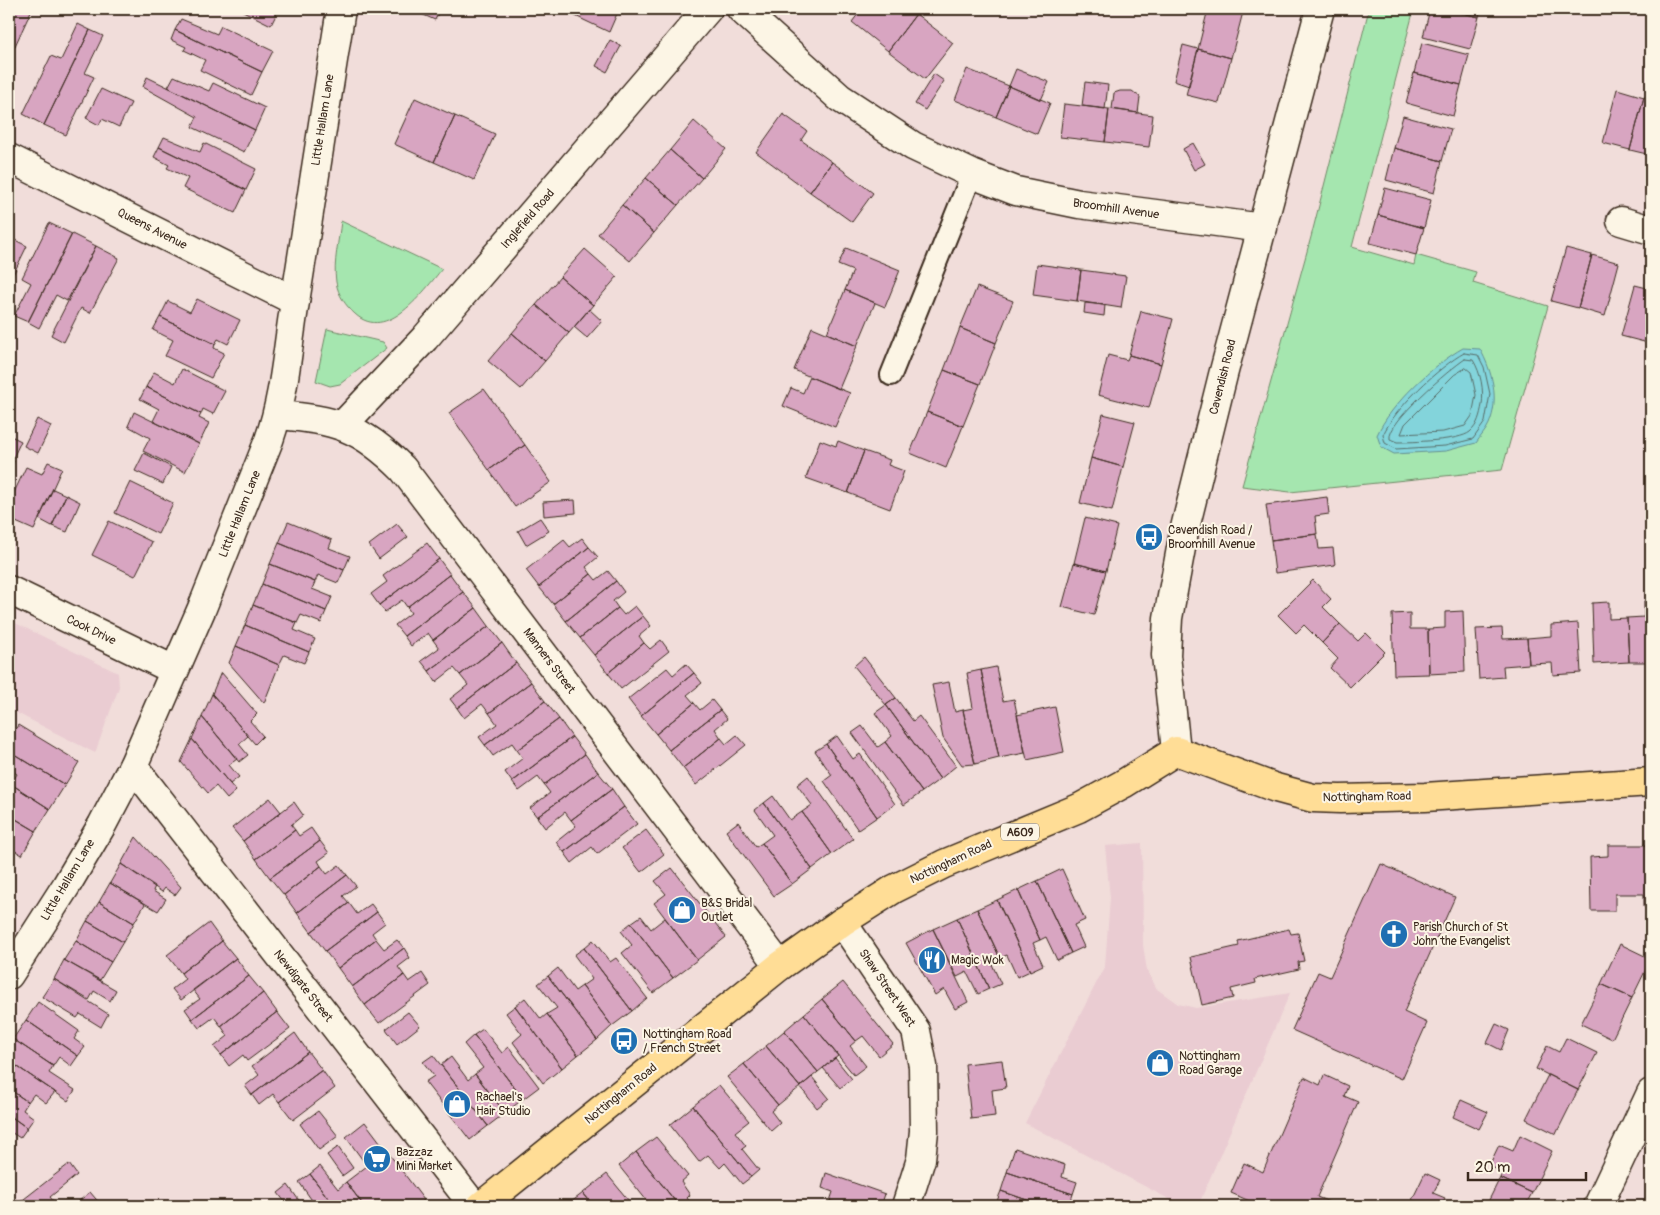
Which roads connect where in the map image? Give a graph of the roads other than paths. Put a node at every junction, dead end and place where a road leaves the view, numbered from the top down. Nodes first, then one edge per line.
1 (341, 9) edge
2 (708, 9) edge
3 (741, 9) edge
4 (1320, 9) edge
5 (9, 158) edge
6 (972, 174) junction
7 (1621, 221) dead end
8 (1263, 228) junction
9 (1651, 230) edge
10 (295, 301) junction
11 (891, 375) dead end
12 (278, 415) junction
13 (343, 425) junction
14 (9, 590) edge
15 (174, 670) junction
16 (1176, 751) junction
17 (133, 766) junction
18 (1651, 782) edge
19 (842, 922) junction
20 (780, 966) junction
21 (9, 976) edge
22 (1651, 1093) edge
23 (474, 1206) edge
24 (481, 1206) edge
25 (906, 1206) edge
26 (1598, 1206) edge

1 - 10 street, Little Hallam Lane
2 - 13 street, Inglefield Road
3 - 6 street, Broomhill Avenue
4 - 8 street, Cavendish Road
5 - 10 street, Queens Avenue
6 - 8 street, Broomhill Avenue
6 - 11 lane
7 - 9 street
8 - 16 street, Cavendish Road
10 - 12 street, Little Hallam Lane
12 - 13 street, Manners Street
12 - 15 street, Little Hallam Lane
13 - 20 street, Manners Street
14 - 15 street, Cook Drive
15 - 17 street, Little Hallam Lane
16 - 18 main road, Nottingham Road
16 - 19 main road, Nottingham Road / A609
17 - 21 street, Little Hallam Lane
17 - 23 street, Newdigate Street
19 - 20 main road, Nottingham Road / A609
19 - 25 street, Shaw Street West
20 - 24 main road, Nottingham Road / A609
22 - 26 street

